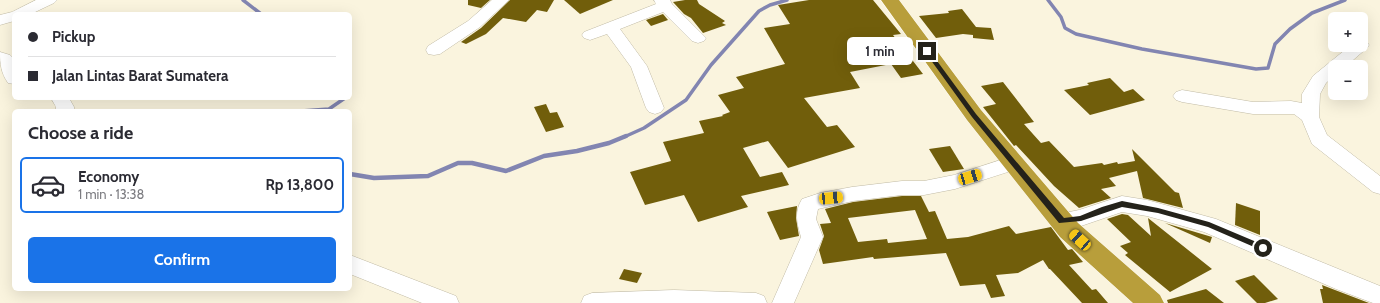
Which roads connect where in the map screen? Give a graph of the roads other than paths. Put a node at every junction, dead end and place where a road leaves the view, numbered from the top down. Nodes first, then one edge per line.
1 (49, 0) edge
2 (500, 0) edge
3 (890, 0) edge
4 (664, 3) edge
5 (22, 12) edge
6 (12, 17) edge
7 (0, 20) edge
8 (611, 28) junction
9 (590, 34) dead end
10 (698, 38) dead end
11 (434, 50) dead end
12 (1352, 52) edge
13 (0, 57) edge
14 (12, 76) edge
15 (1182, 96) dead end
16 (61, 100) edge
17 (655, 108) dead end
18 (65, 109) edge
19 (1310, 116) junction
20 (1013, 163) junction
21 (1380, 187) edge
22 (1062, 221) junction
23 (352, 265) edge
24 (1380, 296) edge
25 (448, 303) edge
26 (592, 303) edge
27 (756, 303) edge
28 (783, 303) edge
29 (1151, 303) edge

1 - 5 street
2 - 11 street
3 - 20 highway
4 - 8 street
4 - 10 street
6 - 7 street
8 - 9 street
8 - 17 street
12 - 19 street
13 - 14 street
15 - 19 street
16 - 18 street
19 - 21 street
20 - 22 highway
20 - 28 street
22 - 24 street
22 - 29 highway
23 - 25 street
26 - 27 street

